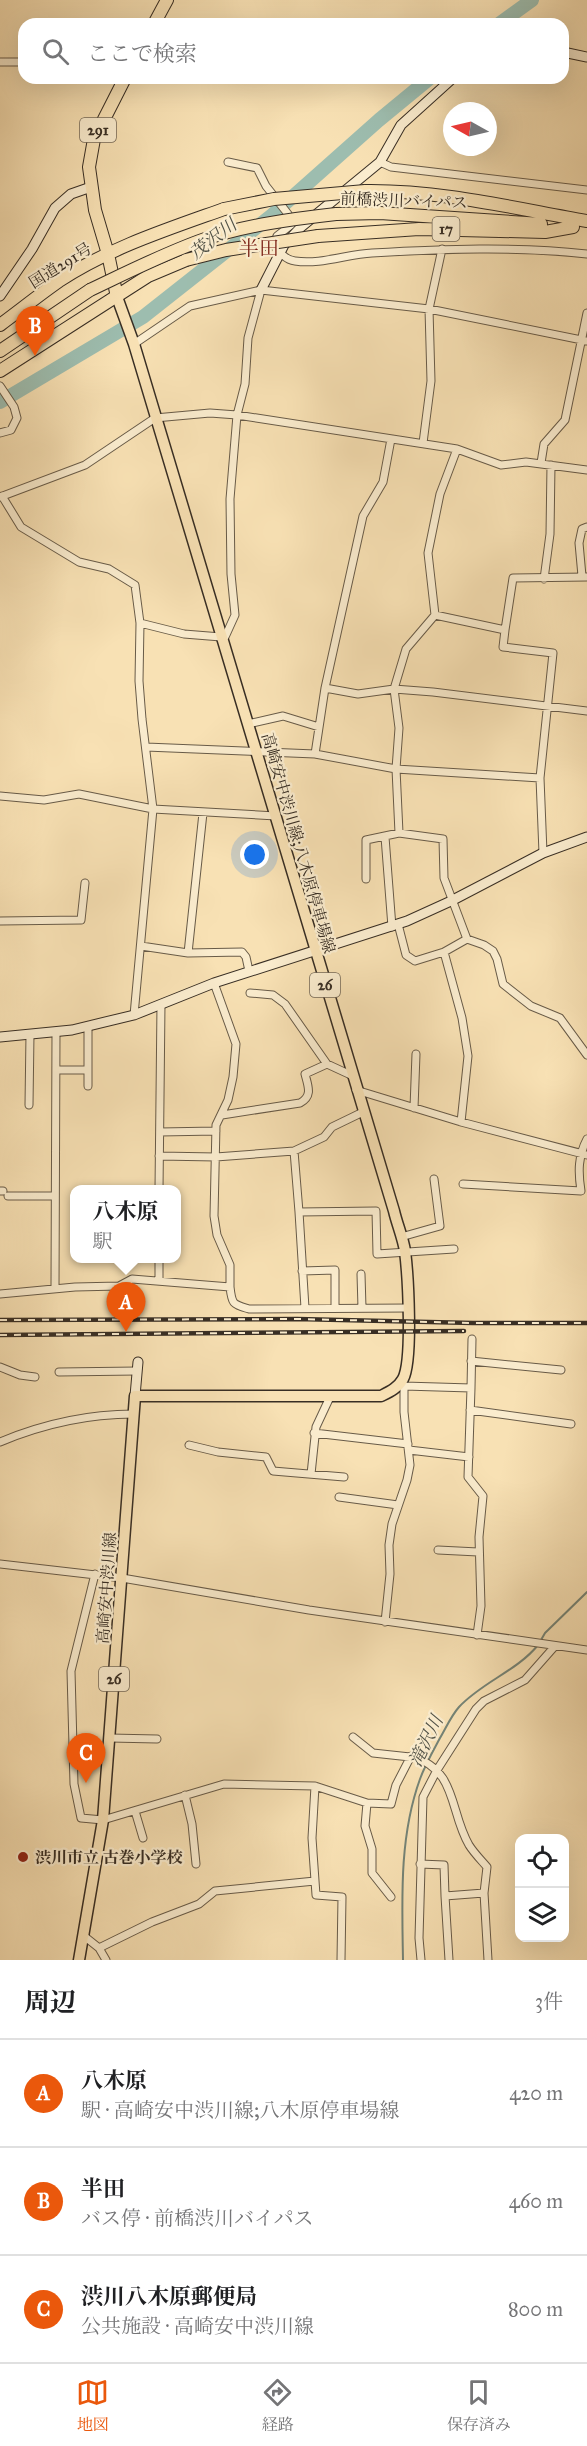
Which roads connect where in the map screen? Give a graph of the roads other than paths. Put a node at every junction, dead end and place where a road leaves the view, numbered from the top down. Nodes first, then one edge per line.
1 (167, 0) edge
2 (157, 18) edge
3 (569, 53) edge
4 (587, 57) edge
5 (0, 62) edge
6 (18, 62) edge
7 (122, 84) edge
8 (446, 84) edge
9 (228, 162) dead end
10 (380, 162) junction
11 (91, 187) junction
12 (587, 190) edge
13 (587, 221) edge
14 (573, 227) junction
15 (587, 228) edge
16 (442, 249) junction
17 (108, 254) junction
18 (280, 254) junction
19 (587, 254) edge
20 (261, 290) junction
21 (0, 296) edge
22 (117, 297) junction
23 (429, 309) junction
24 (587, 313) edge
25 (0, 325) edge
26 (132, 339) junction
27 (584, 341) edge
28 (0, 351) edge
29 (0, 371) edge
30 (0, 386) edge
31 (237, 415) junction
32 (155, 418) junction
33 (0, 433) edge
34 (391, 439) junction
35 (423, 443) junction
36 (457, 449) junction
37 (541, 463) junction
38 (551, 465) junction
39 (587, 470) edge
40 (1, 497) edge
41 (587, 527) edge
42 (585, 577) edge
43 (544, 579) junction
44 (435, 615) junction
45 (140, 623) junction
46 (505, 630) junction
47 (221, 637) junction
48 (325, 688) junction
49 (394, 689) junction
50 (547, 708) junction
51 (587, 711) edge
52 (248, 724) junction
53 (319, 727) junction
54 (146, 747) junction
55 (257, 753) junction
56 (315, 754) junction
57 (396, 769) junction
58 (540, 778) junction
59 (0, 796) edge
60 (153, 809) junction
61 (203, 813) junction
62 (276, 816) junction
63 (399, 832) junction
64 (385, 837) junction
65 (587, 837) edge
66 (543, 853) junction
67 (366, 879) dead end
68 (85, 883) dead end
69 (451, 901) junction
70 (0, 921) edge
71 (395, 926) junction
72 (467, 939) junction
73 (141, 946) junction
74 (315, 950) junction
75 (444, 952) junction
76 (188, 953) junction
77 (249, 971) junction
78 (213, 983) junction
79 (250, 993) dead end
80 (160, 1004) junction
81 (134, 1016) junction
82 (88, 1026) junction
83 (56, 1032) junction
84 (30, 1034) junction
85 (0, 1037) edge
86 (416, 1054) dead end
87 (587, 1055) edge
88 (327, 1065) junction
89 (56, 1070) junction
90 (88, 1070) junction
91 (353, 1076) junction
92 (88, 1086) dead end
93 (356, 1090) junction
94 (29, 1105) dead end
95 (414, 1108) junction
96 (363, 1112) junction
97 (222, 1115) junction
98 (461, 1122) junction
99 (216, 1131) junction
100 (160, 1132) junction
101 (587, 1139) edge
102 (294, 1151) junction
103 (583, 1154) edge
104 (159, 1156) junction
105 (216, 1157) junction
106 (434, 1179) dead end
107 (463, 1184) dead end
108 (159, 1185) edge
109 (4, 1193) edge
110 (55, 1196) junction
111 (298, 1212) junction
112 (401, 1237) junction
113 (454, 1249) dead end
114 (405, 1252) junction
115 (159, 1263) edge
116 (302, 1270) junction
117 (361, 1274) dead end
118 (159, 1281) junction
119 (230, 1287) junction
120 (55, 1288) junction
121 (0, 1294) edge
122 (305, 1308) junction
123 (335, 1308) junction
124 (362, 1308) junction
125 (408, 1308) junction
126 (472, 1339) dead end
127 (471, 1361) junction
128 (138, 1366) joint
129 (0, 1367) edge
130 (561, 1370) dead end
131 (59, 1371) dead end
132 (35, 1377) dead end
133 (402, 1385) junction
134 (471, 1388) junction
135 (135, 1396) junction
136 (330, 1397) junction
137 (470, 1410) junction
138 (134, 1414) junction
139 (571, 1424) dead end
140 (314, 1433) junction
141 (0, 1442) edge
142 (189, 1445) dead end
143 (409, 1447) junction
144 (469, 1457) junction
145 (311, 1474) junction
146 (344, 1477) dead end
147 (339, 1497) dead end
148 (398, 1504) junction
149 (438, 1550) dead end
150 (478, 1552) junction
151 (0, 1564) edge
152 (95, 1574) junction
153 (122, 1578) junction
154 (385, 1622) junction
155 (477, 1635) junction
156 (555, 1646) junction
157 (587, 1650) edge
158 (353, 1737) dead end
159 (110, 1738) junction
160 (157, 1739) dead end
161 (410, 1757) junction
162 (436, 1769) junction
163 (315, 1786) junction
164 (185, 1795) junction
165 (367, 1803) junction
166 (135, 1810) junction
167 (103, 1820) junction
168 (143, 1838) dead end
169 (196, 1864) dead end
170 (420, 1864) junction
171 (315, 1881) junction
172 (484, 1893) junction
173 (445, 1896) junction
174 (391, 1897) dead end
175 (84, 1936) junction
176 (99, 1948) junction
177 (80, 1960) edge
178 (106, 1960) edge
179 (341, 1960) edge
180 (421, 1960) edge
181 (449, 1960) edge
182 (488, 1960) edge

1 - 2 highway
3 - 4 street
5 - 6 street
7 - 11 highway, 国道291号 / 291
8 - 10 street
9 - 18 street
10 - 12 street
10 - 18 street
11 - 17 highway, 国道291号 / 291
11 - 21 street
13 - 17 highway, 17, bridge
14 - 15 highway, 前橋渋川バイパス / 17
14 - 22 highway, 17, bridge
14 - 28 highway, 前橋渋川バイパス / 17, bridge
16 - 18 street
16 - 19 street
16 - 23 street
17 - 22 highway, 国道291号 / 291
17 - 25 highway, 国道291号 / 17
18 - 20 street
20 - 23 street
20 - 26 street
20 - 31 street
22 - 26 main road, 26
22 - 29 highway, 17
23 - 27 street
23 - 35 street
24 - 27 street
26 - 32 main road, 高崎安中渋川線;八木原停車場線 / 26
27 - 37 street
30 - 33 street
31 - 32 street
31 - 34 street
31 - 47 street
32 - 40 street
32 - 47 main road, 高崎安中渋川線;八木原停車場線 / 26
34 - 35 street
34 - 48 street
35 - 36 street
36 - 37 street
36 - 44 street
37 - 38 street
38 - 39 street
38 - 43 street
40 - 45 street
41 - 42 street
42 - 43 street
43 - 46 street
44 - 46 street
44 - 49 street
45 - 47 street
45 - 54 street
46 - 50 street
47 - 52 main road, 高崎安中渋川線;八木原停車場線 / 26
48 - 49 street
48 - 53 street
49 - 50 street
49 - 57 street
50 - 51 street
50 - 58 street
52 - 53 street
52 - 55 main road, 高崎安中渋川線;八木原停車場線 / 26
53 - 56 street
54 - 55 street
54 - 60 street
55 - 56 street
55 - 62 main road, 高崎安中渋川線;八木原停車場線 / 26
56 - 57 street
57 - 58 street
57 - 63 street
58 - 66 street
59 - 60 street
60 - 61 street
60 - 73 street
61 - 62 street
61 - 76 street
62 - 74 main road, 高崎安中渋川線;八木原停車場線 / 26
63 - 64 street
63 - 69 street
64 - 67 street
64 - 71 street
65 - 66 street
66 - 69 street
68 - 70 street
69 - 71 street
69 - 72 street
71 - 74 street
71 - 75 street
72 - 75 street
72 - 87 street
73 - 76 street
73 - 81 street
74 - 77 street
74 - 91 main road, 高崎安中渋川線;八木原停車場線 / 26
75 - 98 street
76 - 77 street
77 - 78 street
78 - 80 street
78 - 97 street
79 - 88 street
80 - 81 street
80 - 100 street
81 - 82 street
82 - 83 street
82 - 90 street
83 - 84 street
83 - 89 street
84 - 85 street
84 - 94 street
86 - 95 street
88 - 91 street
88 - 97 street
89 - 90 street
89 - 110 street
90 - 92 street
91 - 93 main road, 高崎安中渋川線;八木原停車場線 / 26
93 - 95 street
93 - 96 main road, 高崎安中渋川線;八木原停車場線 / 26
95 - 98 street
96 - 102 street
96 - 112 main road, 高崎安中渋川線;八木原停車場線 / 26
97 - 99 street
98 - 103 street
99 - 100 street
99 - 105 street
100 - 104 street
101 - 103 street
102 - 105 street
102 - 111 street
103 - 107 street
104 - 105 street
104 - 108 street
105 - 119 street
106 - 112 street
109 - 110 street
110 - 120 street
111 - 114 street
111 - 116 street
112 - 114 main road, 高崎安中渋川線;八木原停車場線 / 26
113 - 114 street
114 - 125 main road, 高崎安中渋川線;八木原停車場線 / 26
115 - 118 street
116 - 122 street
116 - 123 street
117 - 124 street
118 - 119 street
118 - 120 street
119 - 122 street
120 - 121 street
122 - 123 street
123 - 124 street
124 - 125 street
125 - 133 main road, 高崎安中渋川線;八木原停車場線 / 26
126 - 127 street
127 - 130 street
127 - 134 street
128 - 131 street
128 - 135 street
129 - 132 street
133 - 134 street
133 - 136 main road
133 - 143 street
134 - 137 street
135 - 136 main road
135 - 138 main road, 高崎安中渋川線 / 26
136 - 140 street
137 - 139 street
137 - 144 street
138 - 141 street
138 - 153 main road, 高崎安中渋川線 / 26
140 - 143 street
140 - 145 street
142 - 145 street
143 - 144 street
143 - 148 street
144 - 150 street
145 - 146 street
147 - 148 street
148 - 154 street
149 - 150 street
150 - 155 street
151 - 152 street
152 - 153 street
152 - 167 street
153 - 154 street
153 - 159 main road, 高崎安中渋川線 / 26
154 - 155 street
155 - 156 street
156 - 157 street
156 - 162 street
158 - 161 street
159 - 160 street
159 - 167 main road, 高崎安中渋川線 / 26
161 - 162 street
161 - 165 street
162 - 170 street
162 - 172 street
163 - 164 street
163 - 165 street
163 - 171 street
164 - 166 street
164 - 169 street
165 - 174 street
166 - 167 street
166 - 168 street
167 - 175 main road, 高崎安中渋川線 / 26
170 - 173 street
170 - 180 street
171 - 176 street
171 - 179 street
172 - 173 street
172 - 182 street
173 - 181 street
175 - 176 street
175 - 177 main road, 高崎安中渋川線 / 26
176 - 178 street

